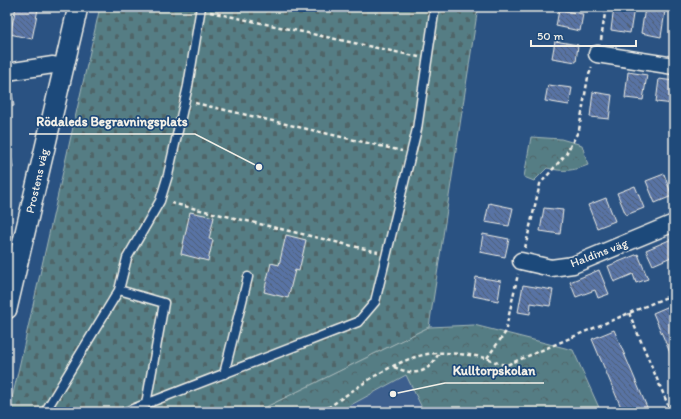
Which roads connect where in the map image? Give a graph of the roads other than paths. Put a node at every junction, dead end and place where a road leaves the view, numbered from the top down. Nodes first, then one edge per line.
1 (78, 7) edge
2 (435, 7) edge
3 (200, 8) edge
4 (597, 54) road end
5 (674, 66) edge
6 (64, 67) junction
7 (7, 72) edge
8 (674, 222) edge
9 (521, 261) road end
10 (248, 277) dead end
11 (119, 290) junction
12 (7, 309) edge
13 (224, 374) junction
14 (146, 404) junction
15 (45, 412) edge
16 (125, 412) edge

1 - 6 street, Prostens väg
2 - 13 lane
3 - 11 lane
4 - 5 street
6 - 7 street
6 - 12 street, Prostens väg
8 - 9 street, Haldins väg
10 - 13 lane
11 - 14 lane
11 - 15 lane
13 - 14 lane
14 - 16 lane

